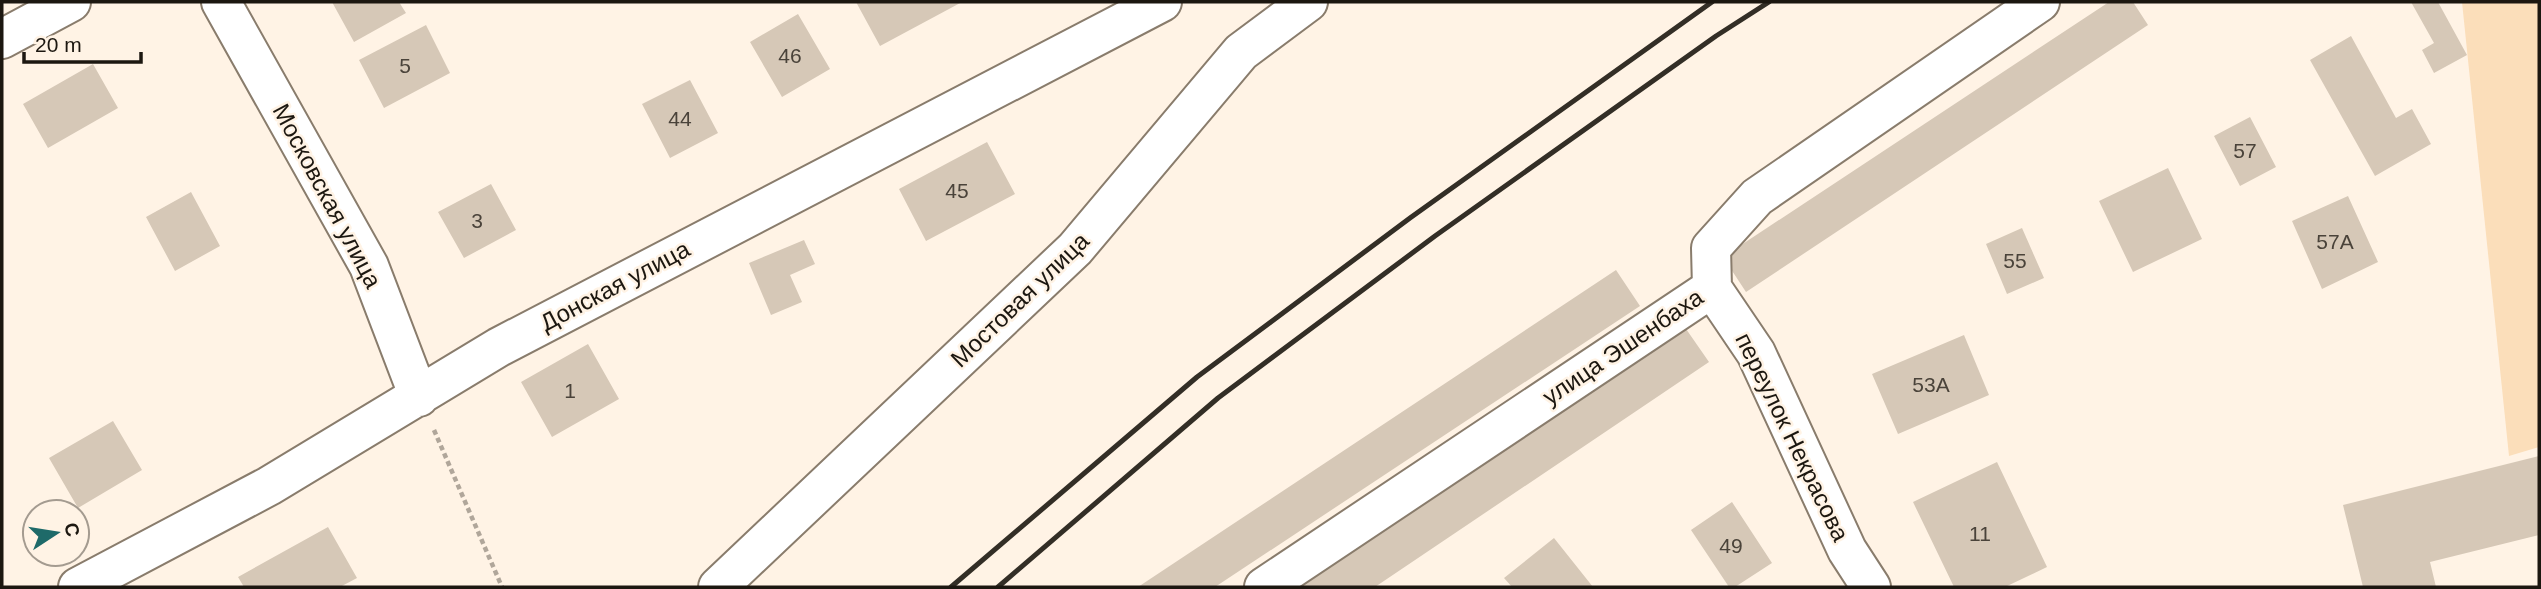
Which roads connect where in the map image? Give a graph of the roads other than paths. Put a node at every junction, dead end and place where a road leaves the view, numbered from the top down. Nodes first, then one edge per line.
1 (71, 2) edge
2 (221, 2) edge
3 (1162, 2) edge
4 (1308, 2) edge
5 (2040, 2) edge
6 (2, 39) edge
7 (1712, 288) junction
8 (419, 397) junction
9 (78, 587) edge
10 (718, 587) edge
11 (1264, 587) edge
12 (1871, 587) edge

1 - 6 street
2 - 8 street, Московская улица
3 - 8 street, Донская улица
4 - 10 street, Мостовая улица
5 - 7 street, улица Эшенбаха
7 - 11 street, улица Эшенбаха
7 - 12 street, переулок Некрасова
8 - 9 street, Донская улица

